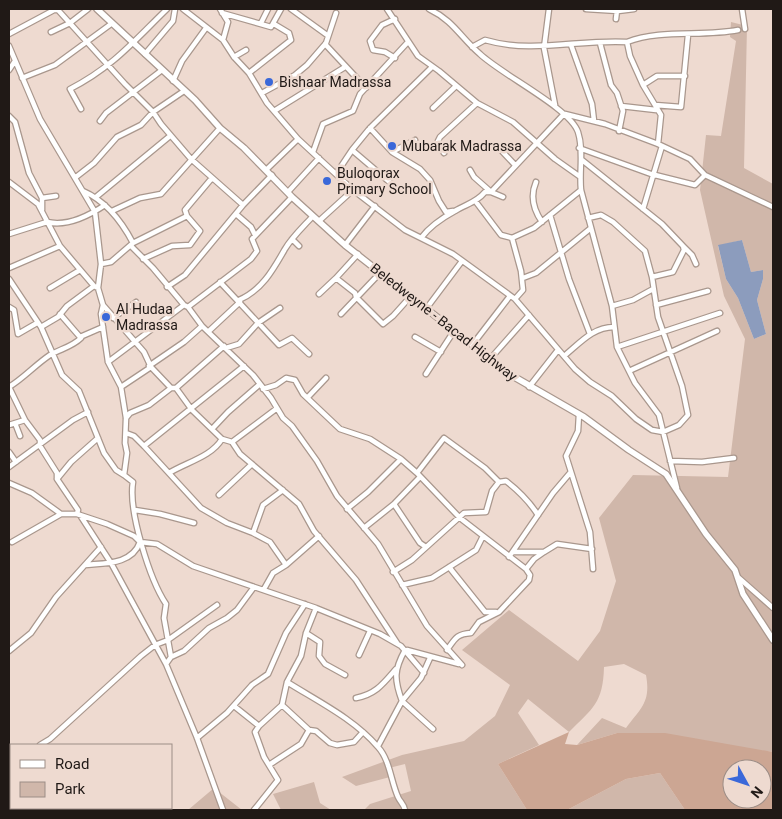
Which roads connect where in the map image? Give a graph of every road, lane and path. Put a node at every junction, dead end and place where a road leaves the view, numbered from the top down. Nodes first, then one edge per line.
1 (88, 9) edge
2 (97, 9) edge
3 (167, 9) edge
4 (175, 9) edge
5 (183, 9) edge
6 (268, 9) edge
7 (281, 9) edge
8 (291, 9) edge
9 (387, 9) edge
10 (429, 9) edge
11 (549, 9) edge
12 (586, 9) edge
13 (634, 9) edge
14 (742, 9) edge
15 (59, 10) edge
16 (617, 10) edge
17 (221, 11) edge
18 (336, 13) dead end
19 (395, 19) junction
20 (616, 19) dead end
21 (70, 23) junction
22 (261, 23) junction
23 (111, 24) junction
24 (274, 24) junction
25 (206, 28) junction
26 (746, 29) dead end
27 (738, 30) dead end
28 (51, 32) dead end
29 (9, 34) edge
30 (329, 34) junction
31 (688, 35) junction
32 (336, 38) dead end
33 (223, 40) junction
34 (89, 42) junction
35 (627, 42) junction
36 (408, 43) junction
37 (600, 43) junction
38 (134, 44) junction
39 (325, 44) junction
40 (571, 45) junction
41 (9, 46) edge
42 (472, 47) junction
43 (544, 48) junction
44 (246, 50) dead end
45 (145, 54) junction
46 (234, 58) junction
47 (395, 58) junction
48 (15, 61) junction
49 (109, 65) junction
50 (345, 67) junction
51 (432, 68) junction
52 (9, 70) edge
53 (162, 70) junction
54 (249, 74) junction
55 (685, 76) junction
56 (22, 78) junction
57 (173, 81) junction
58 (643, 85) junction
59 (456, 86) junction
60 (366, 88) junction
61 (184, 91) junction
62 (134, 92) junction
63 (262, 93) junction
64 (477, 103) junction
65 (555, 105) junction
66 (621, 106) junction
67 (655, 107) junction
68 (433, 108) dead end
69 (81, 109) dead end
70 (274, 111) junction
71 (153, 112) junction
72 (564, 114) junction
73 (9, 116) edge
74 (100, 121) dead end
75 (594, 121) junction
76 (220, 128) junction
77 (370, 128) junction
78 (619, 130) junction
79 (170, 136) junction
80 (298, 140) junction
81 (415, 140) dead end
82 (537, 142) junction
83 (660, 145) junction
84 (579, 148) junction
85 (500, 149) dead end
86 (352, 150) junction
87 (313, 152) junction
88 (392, 152) junction
89 (444, 154) dead end
90 (319, 158) junction
91 (191, 159) junction
92 (582, 160) junction
93 (515, 165) junction
94 (266, 170) junction
95 (470, 170) dead end
96 (336, 174) junction
97 (655, 175) junction
98 (705, 175) junction
99 (272, 176) junction
100 (579, 176) junction
101 (76, 177) junction
102 (212, 178) junction
103 (9, 182) edge
104 (536, 182) dead end
105 (393, 185) dead end
106 (353, 190) junction
107 (581, 190) junction
108 (84, 191) junction
109 (491, 192) junction
110 (290, 195) junction
111 (56, 196) dead end
112 (503, 196) dead end
113 (96, 197) junction
114 (42, 198) junction
115 (476, 202) junction
116 (105, 205) junction
117 (243, 205) junction
118 (375, 206) junction
119 (773, 207) edge
120 (643, 209) junction
121 (42, 211) junction
122 (112, 211) junction
123 (454, 211) junction
124 (95, 212) junction
125 (236, 214) junction
126 (550, 215) junction
127 (187, 216) junction
128 (312, 216) junction
129 (588, 218) junction
130 (318, 221) junction
131 (47, 222) junction
132 (542, 222) junction
133 (591, 228) junction
134 (9, 234) edge
135 (255, 235) junction
136 (421, 238) junction
137 (512, 238) junction
138 (292, 239) junction
139 (132, 244) junction
140 (345, 245) junction
141 (60, 246) junction
142 (299, 246) dead end
143 (683, 246) junction
144 (561, 251) junction
145 (358, 254) junction
146 (143, 259) junction
147 (462, 261) junction
148 (101, 264) junction
149 (696, 264) dead end
150 (9, 268) edge
151 (80, 270) junction
152 (381, 272) junction
153 (652, 277) junction
154 (336, 278) junction
155 (523, 278) junction
156 (9, 279) edge
157 (220, 282) junction
158 (96, 287) junction
159 (167, 287) junction
160 (50, 288) dead end
161 (653, 289) junction
162 (708, 291) dead end
163 (319, 294) dead end
164 (411, 296) junction
165 (510, 296) junction
166 (356, 297) junction
167 (515, 299) junction
168 (240, 301) junction
169 (136, 302) dead end
170 (103, 305) junction
171 (656, 305) junction
172 (186, 306) junction
173 (612, 306) junction
174 (9, 308) edge
175 (280, 308) dead end
176 (426, 309) junction
177 (720, 313) dead end
178 (60, 314) junction
179 (341, 314) dead end
180 (529, 315) junction
181 (113, 318) junction
182 (258, 323) junction
183 (39, 325) junction
184 (202, 326) junction
185 (103, 327) junction
186 (614, 327) junction
187 (454, 331) junction
188 (663, 331) junction
189 (718, 331) dead end
190 (209, 332) junction
191 (590, 334) junction
192 (80, 337) junction
193 (415, 337) dead end
194 (136, 342) junction
195 (473, 344) junction
196 (225, 347) junction
197 (617, 347) junction
198 (558, 350) junction
199 (441, 352) junction
200 (669, 353) junction
201 (51, 354) junction
202 (309, 354) dead end
203 (564, 356) junction
204 (490, 359) junction
205 (108, 362) junction
206 (244, 366) junction
207 (150, 367) junction
208 (629, 371) junction
209 (426, 374) dead end
210 (326, 378) dead end
211 (262, 386) junction
212 (9, 387) edge
213 (121, 387) junction
214 (529, 387) junction
215 (173, 388) junction
216 (308, 397) junction
217 (276, 409) junction
218 (192, 410) junction
219 (88, 412) junction
220 (579, 414) junction
221 (126, 418) junction
222 (24, 420) junction
223 (15, 423) junction
224 (9, 425) edge
225 (213, 428) junction
226 (663, 432) junction
227 (126, 433) junction
228 (20, 436) dead end
229 (98, 438) junction
230 (222, 439) junction
231 (232, 442) junction
232 (40, 446) junction
233 (144, 446) junction
234 (9, 452) edge
235 (734, 458) dead end
236 (401, 459) junction
237 (670, 461) junction
238 (16, 462) junction
239 (252, 464) junction
240 (9, 467) edge
241 (169, 473) junction
242 (570, 473) junction
243 (124, 475) junction
244 (418, 475) junction
245 (56, 479) junction
246 (499, 482) junction
247 (9, 483) edge
248 (283, 490) junction
249 (678, 492) junction
250 (218, 495) dead end
251 (394, 504) junction
252 (347, 509) junction
253 (135, 510) junction
254 (61, 514) junction
255 (79, 514) junction
256 (538, 514) junction
257 (460, 518) junction
258 (194, 523) dead end
259 (364, 528) junction
260 (253, 533) junction
261 (319, 536) junction
262 (483, 536) junction
263 (12, 542) dead end
264 (140, 542) junction
265 (101, 547) junction
266 (426, 547) junction
267 (592, 550) junction
268 (513, 552) junction
269 (544, 552) junction
270 (509, 557) junction
271 (111, 562) junction
272 (84, 565) junction
273 (286, 565) junction
274 (450, 567) junction
275 (526, 569) junction
276 (593, 569) dead end
277 (393, 572) junction
278 (739, 578) junction
279 (402, 585) junction
280 (254, 586) junction
281 (264, 590) junction
282 (305, 604) junction
283 (217, 605) dead end
284 (316, 608) junction
285 (773, 608) edge
286 (499, 612) junction
287 (370, 631) junction
288 (306, 633) junction
289 (168, 640) junction
290 (773, 640) edge
291 (396, 643) junction
292 (155, 645) junction
293 (405, 650) junction
294 (447, 650) junction
295 (9, 651) edge
296 (359, 654) dead end
297 (170, 656) junction
298 (430, 658) junction
299 (166, 664) junction
300 (396, 668) junction
301 (424, 673) junction
302 (345, 675) dead end
303 (287, 682) junction
304 (356, 698) dead end
305 (402, 701) junction
306 (234, 706) junction
307 (282, 706) junction
308 (259, 726) junction
309 (433, 729) dead end
310 (309, 730) junction
311 (363, 732) junction
312 (197, 738) junction
313 (42, 744) edge
314 (378, 746) junction
315 (269, 764) junction
316 (223, 810) edge
317 (254, 810) edge
318 (405, 810) edge

1 - 21 street
2 - 23 street, Beledweyne - Bacad Highway
3 - 38 street
4 - 45 street
5 - 25 street
6 - 22 street
7 - 24 street
8 - 30 street
9 - 19 street
10 - 42 street
11 - 43 street
12 - 16 street
13 - 16 street
14 - 26 street
15 - 21 street
15 - 29 street
16 - 20 street
17 - 22 street
17 - 33 street
18 - 30 street
19 - 36 street
19 - 47 street
21 - 28 street
21 - 34 street
22 - 24 street
23 - 34 street
23 - 38 street, Beledweyne - Bacad Highway
24 - 54 street
25 - 33 street
25 - 57 street
27 - 31 street
30 - 32 street
30 - 39 street
31 - 35 street
31 - 55 street
33 - 46 street
34 - 49 street
34 - 56 street
35 - 37 street
35 - 58 street
36 - 47 street
36 - 51 street
37 - 40 street
37 - 66 street
38 - 45 street, Beledweyne - Bacad Highway
38 - 49 street
39 - 50 street
39 - 63 street
40 - 43 street
40 - 75 street
41 - 48 street
42 - 43 street
42 - 65 street
43 - 65 street
44 - 46 street
45 - 53 street, Beledweyne - Bacad Highway
46 - 54 street
47 - 60 street
48 - 52 street
48 - 56 street
49 - 62 street
49 - 69 street
50 - 60 street
50 - 70 street
51 - 59 street
51 - 77 street
53 - 57 street, Beledweyne - Bacad Highway
53 - 62 street
54 - 63 street
55 - 58 street
55 - 67 street
56 - 101 street
57 - 61 street, Beledweyne - Bacad Highway
58 - 67 street
59 - 64 street
59 - 68 street
60 - 87 street
61 - 71 street
61 - 76 street, Beledweyne - Bacad Highway
62 - 71 street
62 - 74 street
63 - 70 street
64 - 82 street
64 - 89 street
65 - 72 street
66 - 67 street
66 - 78 street
67 - 83 street
70 - 80 street
71 - 79 street
71 - 101 street
72 - 75 street
72 - 82 street
72 - 84 street
73 - 114 street
75 - 78 street
76 - 91 street
76 - 94 street, Beledweyne - Bacad Highway
77 - 86 street
77 - 88 street
78 - 83 street
79 - 91 street
79 - 113 street
80 - 87 street
80 - 94 street
81 - 88 street
82 - 93 street
82 - 100 street
83 - 97 street
83 - 98 street
84 - 92 street
84 - 97 street
85 - 93 street
86 - 96 street
86 - 105 street
87 - 90 street
88 - 123 street
90 - 96 street
90 - 110 street
91 - 102 street
91 - 122 street
92 - 100 street
92 - 120 street
93 - 109 street
94 - 99 street, Beledweyne - Bacad Highway
95 - 109 street
96 - 106 street
97 - 98 street
97 - 120 street
98 - 119 street
99 - 110 street, Beledweyne - Bacad Highway
99 - 117 street
100 - 107 street
101 - 108 street
102 - 117 street
102 - 127 street
103 - 121 street
104 - 132 street
106 - 118 street
106 - 130 street
107 - 126 street
107 - 129 street
108 - 113 street
108 - 124 street
109 - 112 street
109 - 115 street
110 - 128 street, Beledweyne - Bacad Highway
110 - 135 street
111 - 114 street
113 - 116 street
114 - 121 street
115 - 123 street
115 - 137 street
116 - 122 street
116 - 124 street
117 - 125 street
118 - 136 street
118 - 140 street
120 - 143 street
121 - 131 street
122 - 139 street
123 - 136 street
124 - 131 street
124 - 148 street
125 - 135 street
125 - 159 street
126 - 132 street
126 - 144 street
127 - 139 street
127 - 146 street
128 - 130 street, Beledweyne - Bacad Highway
128 - 138 street
129 - 133 street
129 - 153 street
130 - 140 street, Beledweyne - Bacad Highway
131 - 134 street
131 - 141 street
132 - 137 street
133 - 144 street
133 - 173 street
135 - 157 street
136 - 147 street
137 - 155 street
138 - 142 street
138 - 168 street
139 - 146 street
139 - 148 street
140 - 145 street, Beledweyne - Bacad Highway
141 - 150 street
141 - 151 street
143 - 149 street
143 - 153 street
144 - 155 street
144 - 191 street
145 - 152 street, Beledweyne - Bacad Highway
145 - 154 street
146 - 159 street
147 - 165 street
147 - 176 street
148 - 158 street
151 - 158 street
151 - 160 street
152 - 164 street, Beledweyne - Bacad Highway
152 - 166 street
153 - 161 street
154 - 163 street
154 - 166 street
155 - 167 street
156 - 183 street
157 - 168 street
157 - 172 street
158 - 170 street
158 - 178 street
159 - 172 street
161 - 171 street
161 - 173 street
162 - 171 street
164 - 166 street
164 - 176 street, Beledweyne - Bacad Highway
165 - 167 street
165 - 195 street
166 - 179 street
167 - 180 street
168 - 182 street
168 - 190 street
169 - 181 street
170 - 181 street
170 - 185 street
171 - 188 street
172 - 184 street
172 - 194 street
173 - 186 street
174 - 183 street
175 - 182 street
176 - 187 street, Beledweyne - Bacad Highway
177 - 188 street
178 - 183 street
178 - 192 street
180 - 198 street
180 - 204 street
181 - 194 street
182 - 196 street
182 - 202 street
183 - 201 street
184 - 190 street
184 - 207 street
185 - 192 street
185 - 205 street
186 - 191 street
186 - 197 street
187 - 195 street, Beledweyne - Bacad Highway
187 - 199 street
188 - 197 street
188 - 200 street
189 - 200 street
190 - 196 street
191 - 203 street
192 - 201 street
193 - 199 street
194 - 205 street
194 - 207 street
195 - 204 street, Beledweyne - Bacad Highway
196 - 206 street
196 - 215 street
197 - 208 street
198 - 203 street
198 - 214 street
199 - 209 street
200 - 208 street
200 - 226 street
201 - 212 street
201 - 219 street
203 - 226 street
204 - 214 street, Beledweyne - Bacad Highway
205 - 213 street
206 - 211 street
206 - 218 street
207 - 213 street
207 - 215 street
208 - 226 street
210 - 216 street
211 - 216 street
211 - 217 street
211 - 225 street
212 - 222 street
213 - 221 street
214 - 220 street, Beledweyne - Bacad Highway
215 - 218 street
215 - 221 street
216 - 236 street
217 - 231 street
217 - 252 street
218 - 225 street
218 - 233 street
219 - 229 street
219 - 232 street
220 - 242 street
220 - 249 street, Beledweyne - Bacad Highway
221 - 227 street
222 - 223 street
222 - 232 street
223 - 224 street
223 - 228 street
225 - 230 street
226 - 237 street
227 - 233 street
227 - 243 street
229 - 243 street
229 - 245 street
230 - 231 street
230 - 241 street
231 - 239 street
232 - 238 street
232 - 245 street
233 - 241 street
234 - 238 street
235 - 237 street
236 - 244 street
236 - 252 street
237 - 249 street
238 - 240 street
239 - 248 street
239 - 250 street
241 - 260 street
242 - 256 street
242 - 267 street
243 - 253 street
244 - 246 street
244 - 251 street
244 - 257 street
245 - 255 street
246 - 256 street
246 - 257 street
247 - 254 street
248 - 260 street
248 - 261 street
249 - 278 street, Beledweyne - Bacad Highway
251 - 259 street
251 - 266 street
252 - 259 street
253 - 258 street
253 - 264 street
254 - 255 street
254 - 263 street
255 - 264 street
255 - 265 street
256 - 268 street
257 - 262 street
257 - 266 street
259 - 277 street
260 - 273 street
261 - 273 street
261 - 291 street
262 - 270 street
262 - 274 street
264 - 271 street
264 - 280 street
264 - 289 street
265 - 271 street
265 - 272 street
266 - 277 street
267 - 269 street
267 - 276 street
268 - 269 street
268 - 270 street
269 - 275 street
270 - 275 street
271 - 272 street
271 - 292 street
272 - 295 street
273 - 281 street
274 - 279 street
274 - 286 street
275 - 286 street
277 - 279 street
278 - 285 street
278 - 290 street, Beledweyne - Bacad Highway
279 - 294 street
280 - 281 street
280 - 297 street
281 - 282 street
282 - 284 street
282 - 306 street
283 - 289 street
284 - 287 street
284 - 288 street
286 - 294 street
287 - 291 street
287 - 296 street
288 - 302 street
288 - 303 street
289 - 292 street
289 - 297 street
291 - 293 street
292 - 299 street
292 - 313 street
293 - 298 street
293 - 300 street
293 - 301 street
294 - 298 street
297 - 299 street
298 - 301 street
299 - 312 street
300 - 304 street
300 - 305 street
301 - 305 street
303 - 307 street
303 - 311 street
305 - 309 street
305 - 314 street
306 - 308 street
306 - 312 street
307 - 308 street
307 - 310 street
308 - 315 street
310 - 311 street
310 - 315 street
311 - 314 street
312 - 316 street
314 - 318 street
315 - 317 street

